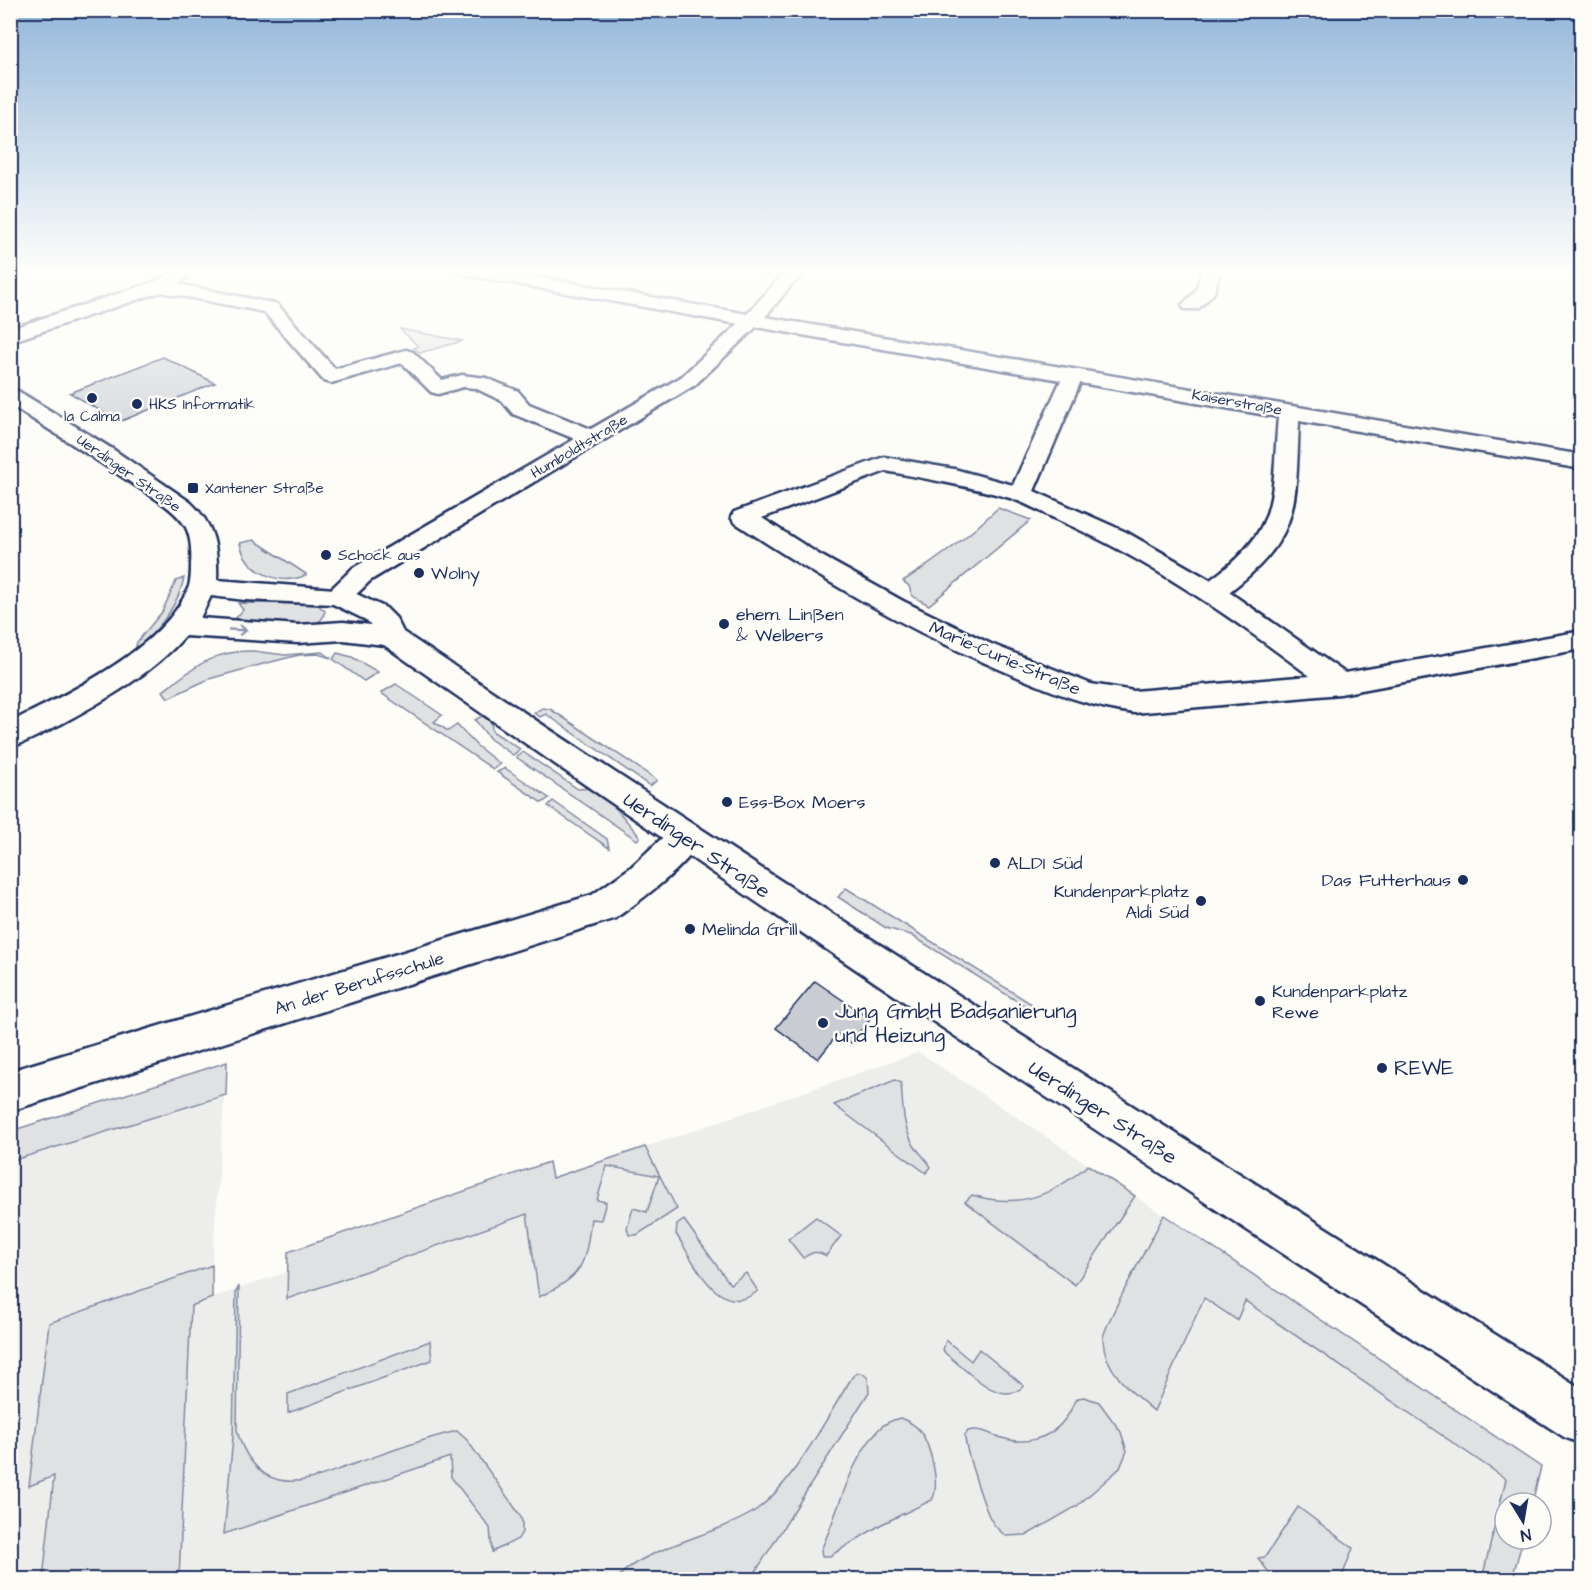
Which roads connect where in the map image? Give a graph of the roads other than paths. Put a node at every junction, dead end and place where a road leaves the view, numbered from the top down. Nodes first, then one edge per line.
1 (302, 344) edge
2 (727, 344) edge
3 (890, 344) edge
4 (1073, 375) junction
5 (10, 396) edge
6 (1289, 411) junction
7 (593, 438) junction
8 (1581, 462) edge
9 (1021, 494) junction
10 (203, 587) junction
11 (1211, 592) junction
12 (338, 596) junction
13 (179, 626) junction
14 (325, 631) junction
15 (391, 637) junction
16 (1581, 640) edge
17 (1340, 684) junction
18 (10, 736) edge
19 (686, 837) junction
20 (10, 1091) edge
21 (1581, 1419) edge

1 - 7 street
2 - 7 street, Humboldtstraße
3 - 4 street, Kaiserstraße
4 - 6 street, Kaiserstraße
4 - 9 street
5 - 10 street, Uerdinger Straße
6 - 8 street, Kaiserstraße
6 - 11 street
7 - 12 street, Humboldtstraße
9 - 11 street
9 - 17 street, Marie-Curie-Straße
10 - 12 street, Uerdinger Straße
10 - 13 street
11 - 17 street
12 - 14 street
12 - 15 street, Uerdinger Straße
13 -> 14 street, Uerdinger Straße
13 - 18 street
14 - 15 street, Uerdinger Straße
15 - 19 street, Uerdinger Straße
16 - 17 street, Marie-Curie-Straße
19 - 20 street, An der Berufsschule
19 - 21 street, Uerdinger Straße

